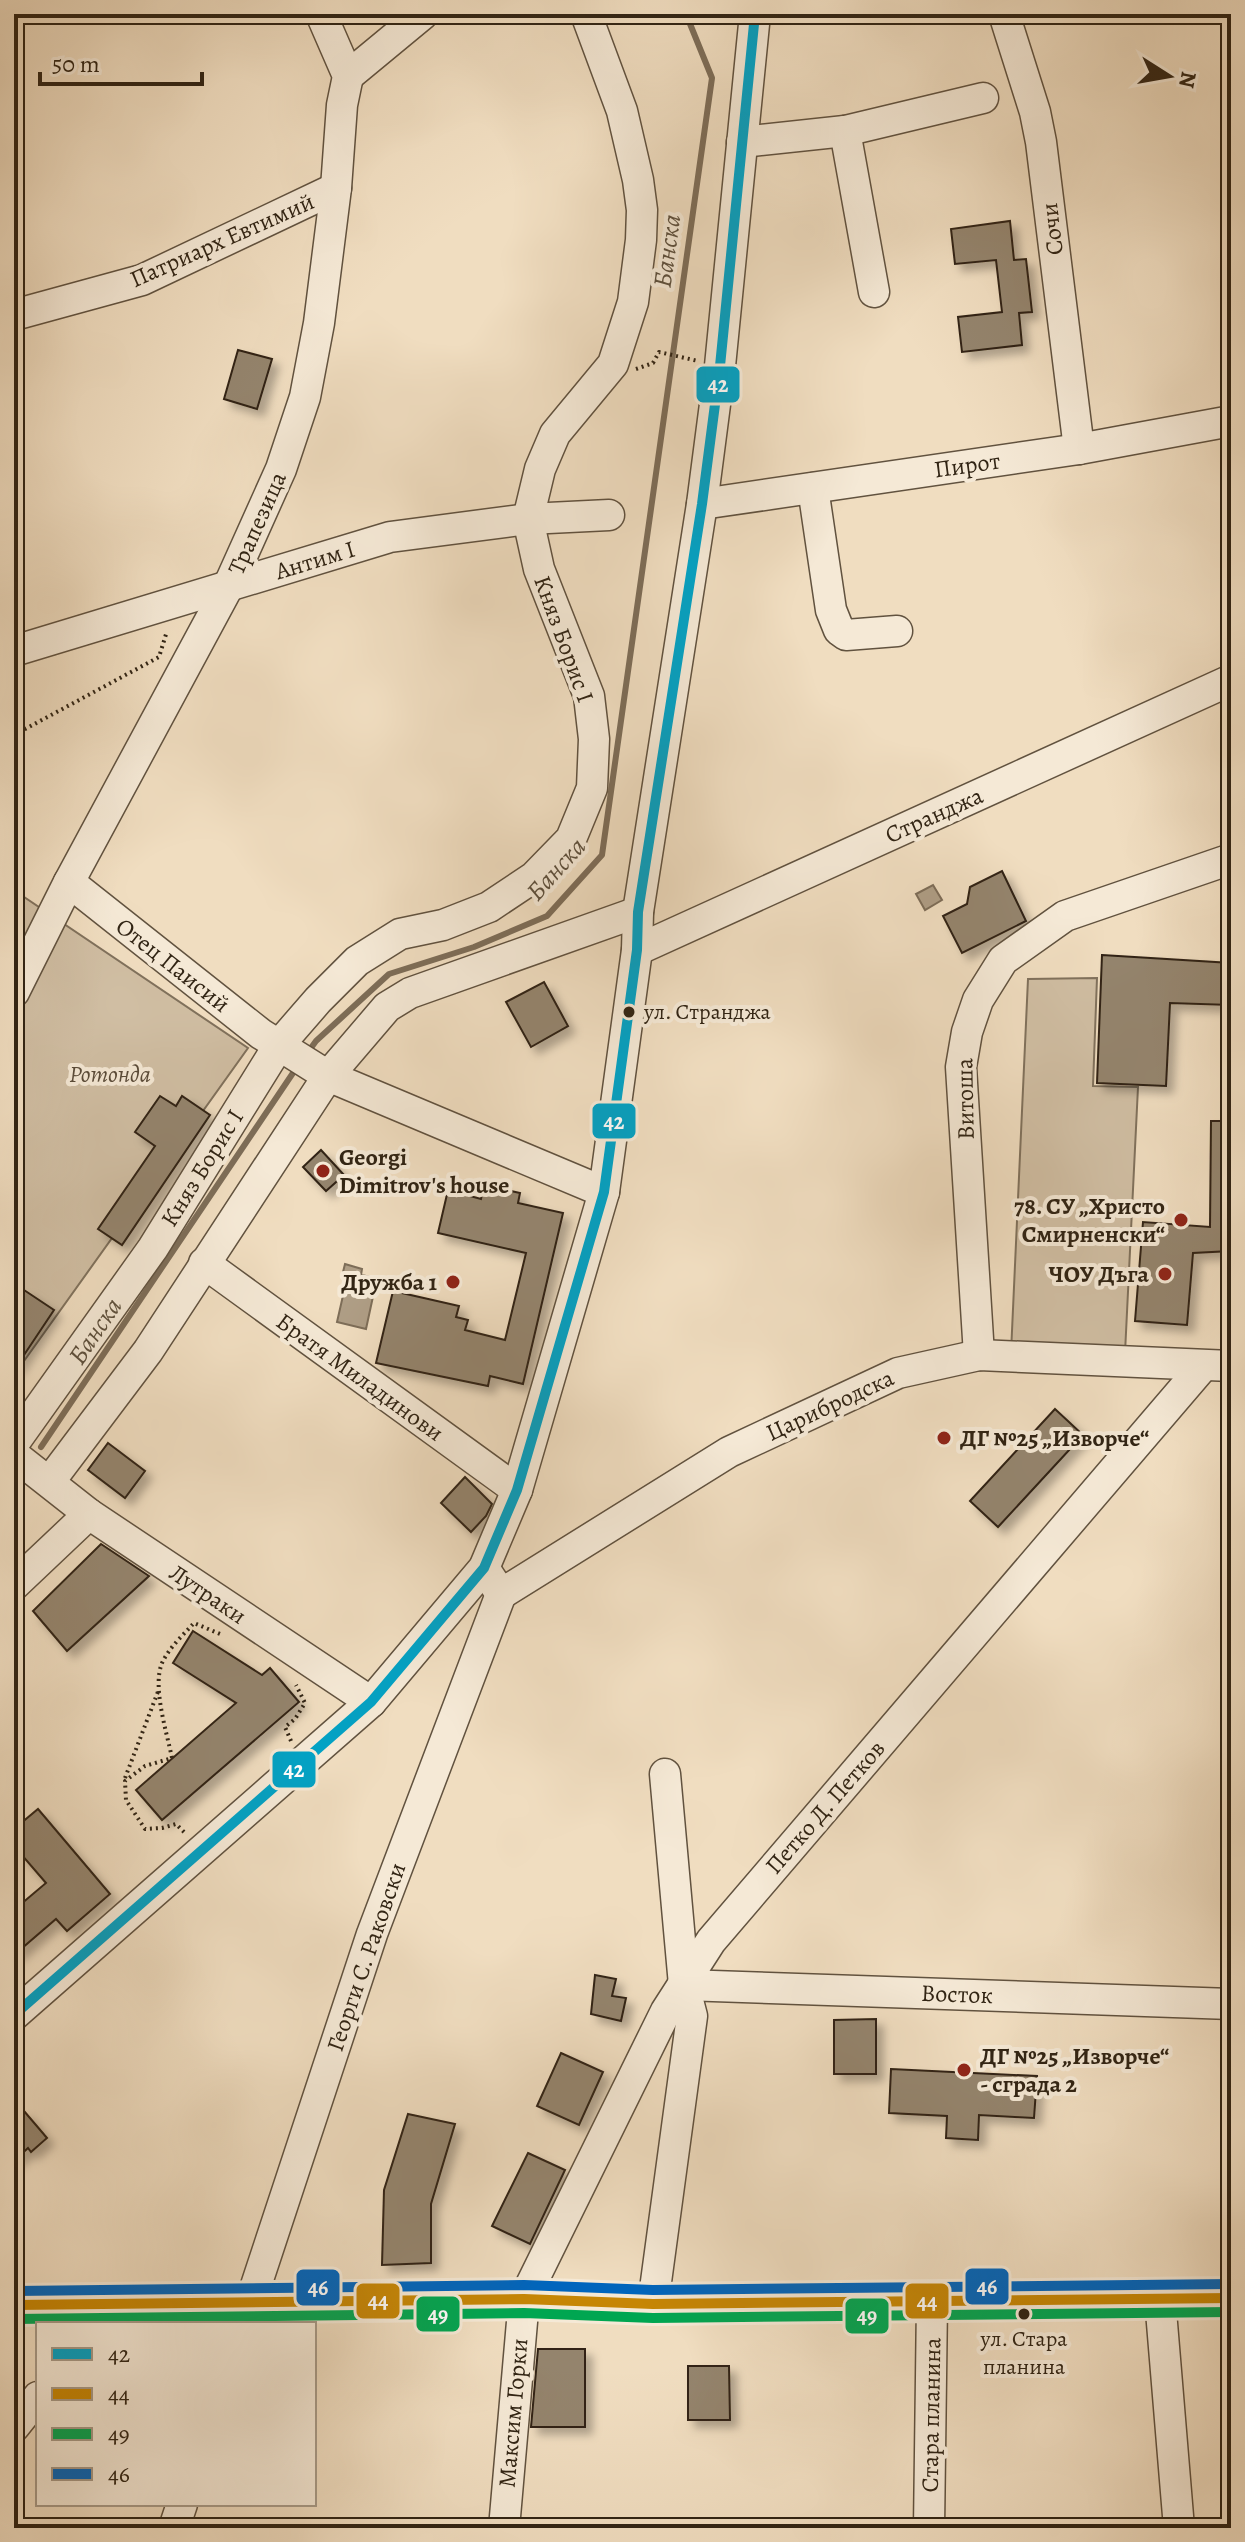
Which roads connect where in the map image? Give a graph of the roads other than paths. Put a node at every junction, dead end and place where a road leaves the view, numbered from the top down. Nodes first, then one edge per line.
1 (321, 14) edge
2 (423, 14) edge
3 (586, 14) edge
4 (755, 14) edge
5 (1004, 14) edge
6 (348, 76) junction
7 (983, 98) dead end
8 (845, 131) junction
9 (742, 142) junction
10 (336, 188) junction
11 (874, 292) dead end
12 (14, 315) edge
13 (1231, 421) edge
14 (1079, 449) junction
15 (813, 488) junction
16 (702, 504) junction
17 (609, 515) dead end
18 (528, 519) junction
19 (228, 587) junction
20 (897, 631) dead end
21 (14, 651) edge
22 (1231, 680) edge
23 (1231, 859) edge
24 (69, 882) junction
25 (638, 912) junction
26 (637, 950) junction
27 (14, 992) edge
28 (282, 1047) junction
29 (321, 1071) junction
30 (604, 1192) junction
31 (204, 1263) junction
32 (979, 1355) junction
33 (1217, 1366) edge
34 (14, 1443) edge
35 (14, 1455) edge
36 (50, 1481) junction
37 (517, 1490) junction
38 (89, 1514) junction
39 (484, 1568) junction
40 (14, 1585) edge
41 (501, 1594) junction
42 (371, 1702) junction
43 (665, 1774) dead end
44 (684, 1985) junction
45 (1231, 2004) edge
46 (14, 2015) edge
47 (1231, 2298) edge
48 (524, 2299) junction
49 (1160, 2299) junction
50 (932, 2302) junction
51 (653, 2304) junction
52 (14, 2305) edge
53 (100, 2314) edge
54 (246, 2314) edge
55 (36, 2400) edge
56 (14, 2427) edge
57 (181, 2506) edge
58 (174, 2528) edge
59 (504, 2528) edge
60 (929, 2528) edge
61 (1179, 2528) edge

1 - 6 street
2 - 6 street
3 - 18 street, Княз Борис I
4 - 9 street
5 - 14 street, Сочи
6 - 10 street, Трапезица
7 - 8 street
8 - 9 street
8 - 11 street
9 - 16 street
10 - 12 street, Патриарх Евтимий
10 - 19 street, Трапезица
13 - 14 street, Пирот
14 - 15 street, Пирот
15 - 16 street, Пирот
15 - 20 street
16 - 25 street
17 - 18 street, Антим I
18 - 19 street, Антим I
18 - 28 street, Княз Борис I
19 - 21 street, Антим I
19 - 24 street, Трапезица
22 - 26 street, Странджа
23 - 32 street, Витоша
24 - 27 street, Трапезица
24 - 28 street, Отец Паисий
25 - 26 street
25 - 29 street
26 - 30 street
28 - 29 street, Отец Паисий
28 - 34 street, Княз Борис I
29 - 30 street
29 - 31 street
30 - 37 street
31 - 36 street
31 - 37 street, Братя Миладинови
32 - 33 street, Царибродска
32 - 41 street, Царибродска
33 - 44 street, Петко Д. Петков
35 - 36 street, Лутраки
36 - 38 street, Лутраки
37 - 39 street
38 - 40 street
38 - 42 street, Лутраки
39 - 41 street
39 - 42 street
41 - 54 street, Георги С. Раковски
42 - 46 street
43 - 44 street
44 - 45 street, Восток
44 - 48 street, Петко Д. Петков
44 - 51 street
47 - 49 street
48 - 51 street
48 - 54 street
48 - 59 street, Максим Горки
49 - 50 street
49 - 61 street
50 - 51 street
50 - 60 street, Стара планина
52 - 53 street
53 - 54 street
55 - 56 street
57 - 58 street

